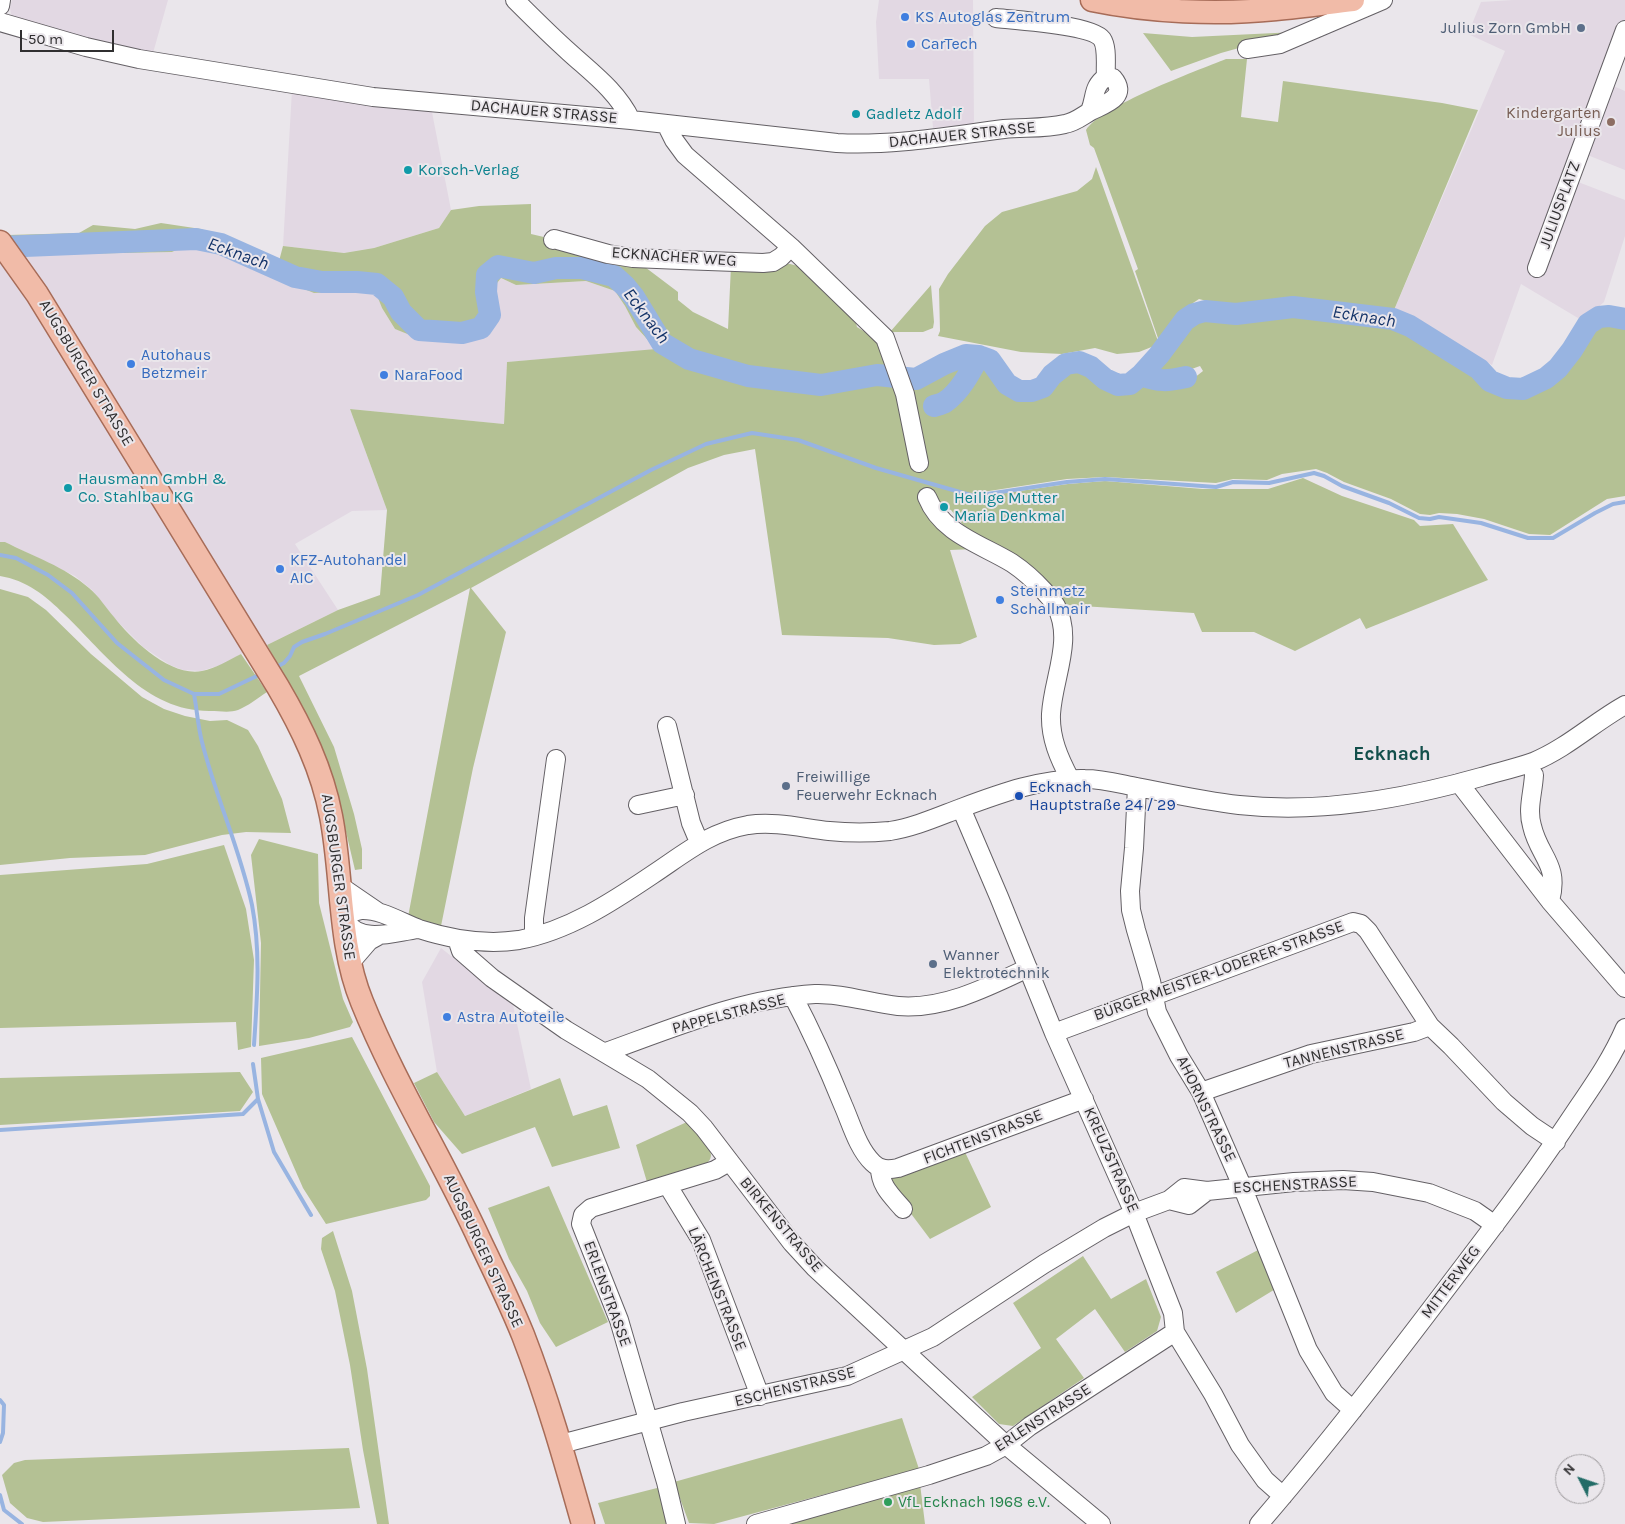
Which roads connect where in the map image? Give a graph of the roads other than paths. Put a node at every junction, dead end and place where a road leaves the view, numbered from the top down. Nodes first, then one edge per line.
1 (2, 0) edge
2 (515, 0) edge
3 (1092, 0) edge
4 (1353, 0) edge
5 (1382, 0) edge
6 (1152, 5) edge
7 (0, 6) edge
8 (996, 18) dead end
9 (0, 22) edge
10 (1625, 30) edge
11 (1247, 49) dead end
12 (631, 120) junction
13 (666, 124) junction
14 (553, 240) dead end
15 (791, 247) junction
16 (6, 250) edge
17 (1537, 268) dead end
18 (919, 463) dead end
19 (926, 497) dead end
20 (1625, 705) edge
21 (667, 726) dead end
22 (556, 759) dead end
23 (1534, 775) dead end
24 (1070, 779) junction
25 (1459, 783) junction
26 (1137, 787) junction
27 (685, 794) junction
28 (638, 805) dead end
29 (961, 808) junction
30 (699, 842) junction
31 (340, 886) junction
32 (1550, 901) junction
33 (380, 914) junction
34 (344, 920) junction
35 (418, 929) junction
36 (378, 936) junction
37 (534, 936) junction
38 (457, 939) junction
39 (350, 963) junction
40 (1028, 968) junction
41 (1625, 988) edge
42 (793, 996) junction
43 (1153, 996) junction
44 (1430, 1026) junction
45 (1625, 1028) edge
46 (1054, 1033) junction
47 (606, 1052) junction
48 (1201, 1092) junction
49 (1084, 1099) junction
50 (1556, 1142) junction
51 (729, 1162) junction
52 (880, 1168) junction
53 (668, 1186) junction
54 (1242, 1186) junction
55 (903, 1208) dead end
56 (1134, 1213) junction
57 (1495, 1225) junction
58 (1175, 1332) junction
59 (905, 1351) junction
60 (760, 1396) junction
61 (1353, 1410) junction
62 (648, 1421) junction
63 (561, 1444) junction
64 (1006, 1444) junction
65 (1283, 1496) junction
66 (583, 1524) edge
67 (676, 1524) edge
68 (756, 1524) edge
69 (1101, 1524) edge
70 (1259, 1524) edge

1 - 7 street
2 - 12 street
3 - 6 main road
4 - 6 main road
5 - 11 street
8 - 13 street, DACHAUER STRASSE
9 - 12 street, DACHAUER STRASSE
10 - 17 street, JULIUSPLATZ
12 - 13 street, DACHAUER STRASSE
13 - 15 street
14 - 15 street, ECKNACHER WEG
15 - 18 street
16 - 31 main road, AUGSBURGER STRASSE
19 - 24 street
20 - 25 street
21 - 27 street
22 - 37 street
23 - 32 street
24 - 26 street
24 - 29 street
25 - 26 street
25 - 32 street
26 - 43 street, AHORNSTRASSE
27 - 28 street
27 - 30 street
29 - 30 street
29 - 40 street, KREUZSTRASSE
30 - 37 street
31 - 33 street
31 - 34 main road, AUGSBURGER STRASSE
32 - 41 street
33 - 34 street
33 - 35 street
34 - 36 street
34 - 39 main road, AUGSBURGER STRASSE
35 - 36 street
35 - 38 street
36 - 39 street
37 - 38 street
38 - 47 street, BIRKENSTRASSE
39 - 63 main road, AUGSBURGER STRASSE
40 - 42 street, PAPPELSTRASSE
40 - 46 street, KREUZSTRASSE
42 - 47 street, PAPPELSTRASSE
42 - 52 street
43 - 44 street, BÜRGERMEISTER-LODERER-STRASSE
43 - 46 street, BÜRGERMEISTER-LODERER-STRASSE
43 - 48 street, AHORNSTRASSE
44 - 48 street, TANNENSTRASSE
44 - 50 street, BÜRGERMEISTER-LODERER-STRASSE
45 - 50 street, MITTERWEG
46 - 49 street, KREUZSTRASSE
47 - 51 street, BIRKENSTRASSE
48 - 54 street, AHORNSTRASSE
49 - 52 street, FICHTENSTRASSE
49 - 56 street, KREUZSTRASSE
50 - 57 street, MITTERWEG
51 - 53 street, ERLENSTRASSE
51 - 59 street, BIRKENSTRASSE
52 - 55 street
53 - 60 street, LÄRCHENSTRASSE
53 - 62 street, ERLENSTRASSE
54 - 56 street, ESCHENSTRASSE
54 - 57 street, ESCHENSTRASSE
54 - 61 street, AHORNSTRASSE
56 - 58 street, KREUZSTRASSE
56 - 59 street, ESCHENSTRASSE
57 - 61 street, MITTERWEG
58 - 64 street, ERLENSTRASSE
58 - 65 street, KREUZSTRASSE
59 - 60 street, ESCHENSTRASSE
59 - 64 street, BIRKENSTRASSE
60 - 62 street, ESCHENSTRASSE
61 - 65 street, MITTERWEG
62 - 63 street, ESCHENSTRASSE
62 - 67 street, ERLENSTRASSE
63 - 66 main road, AUGSBURGER STRASSE
64 - 68 street, ERLENSTRASSE
64 - 69 street, BIRKENSTRASSE
65 - 70 street, MITTERWEG

